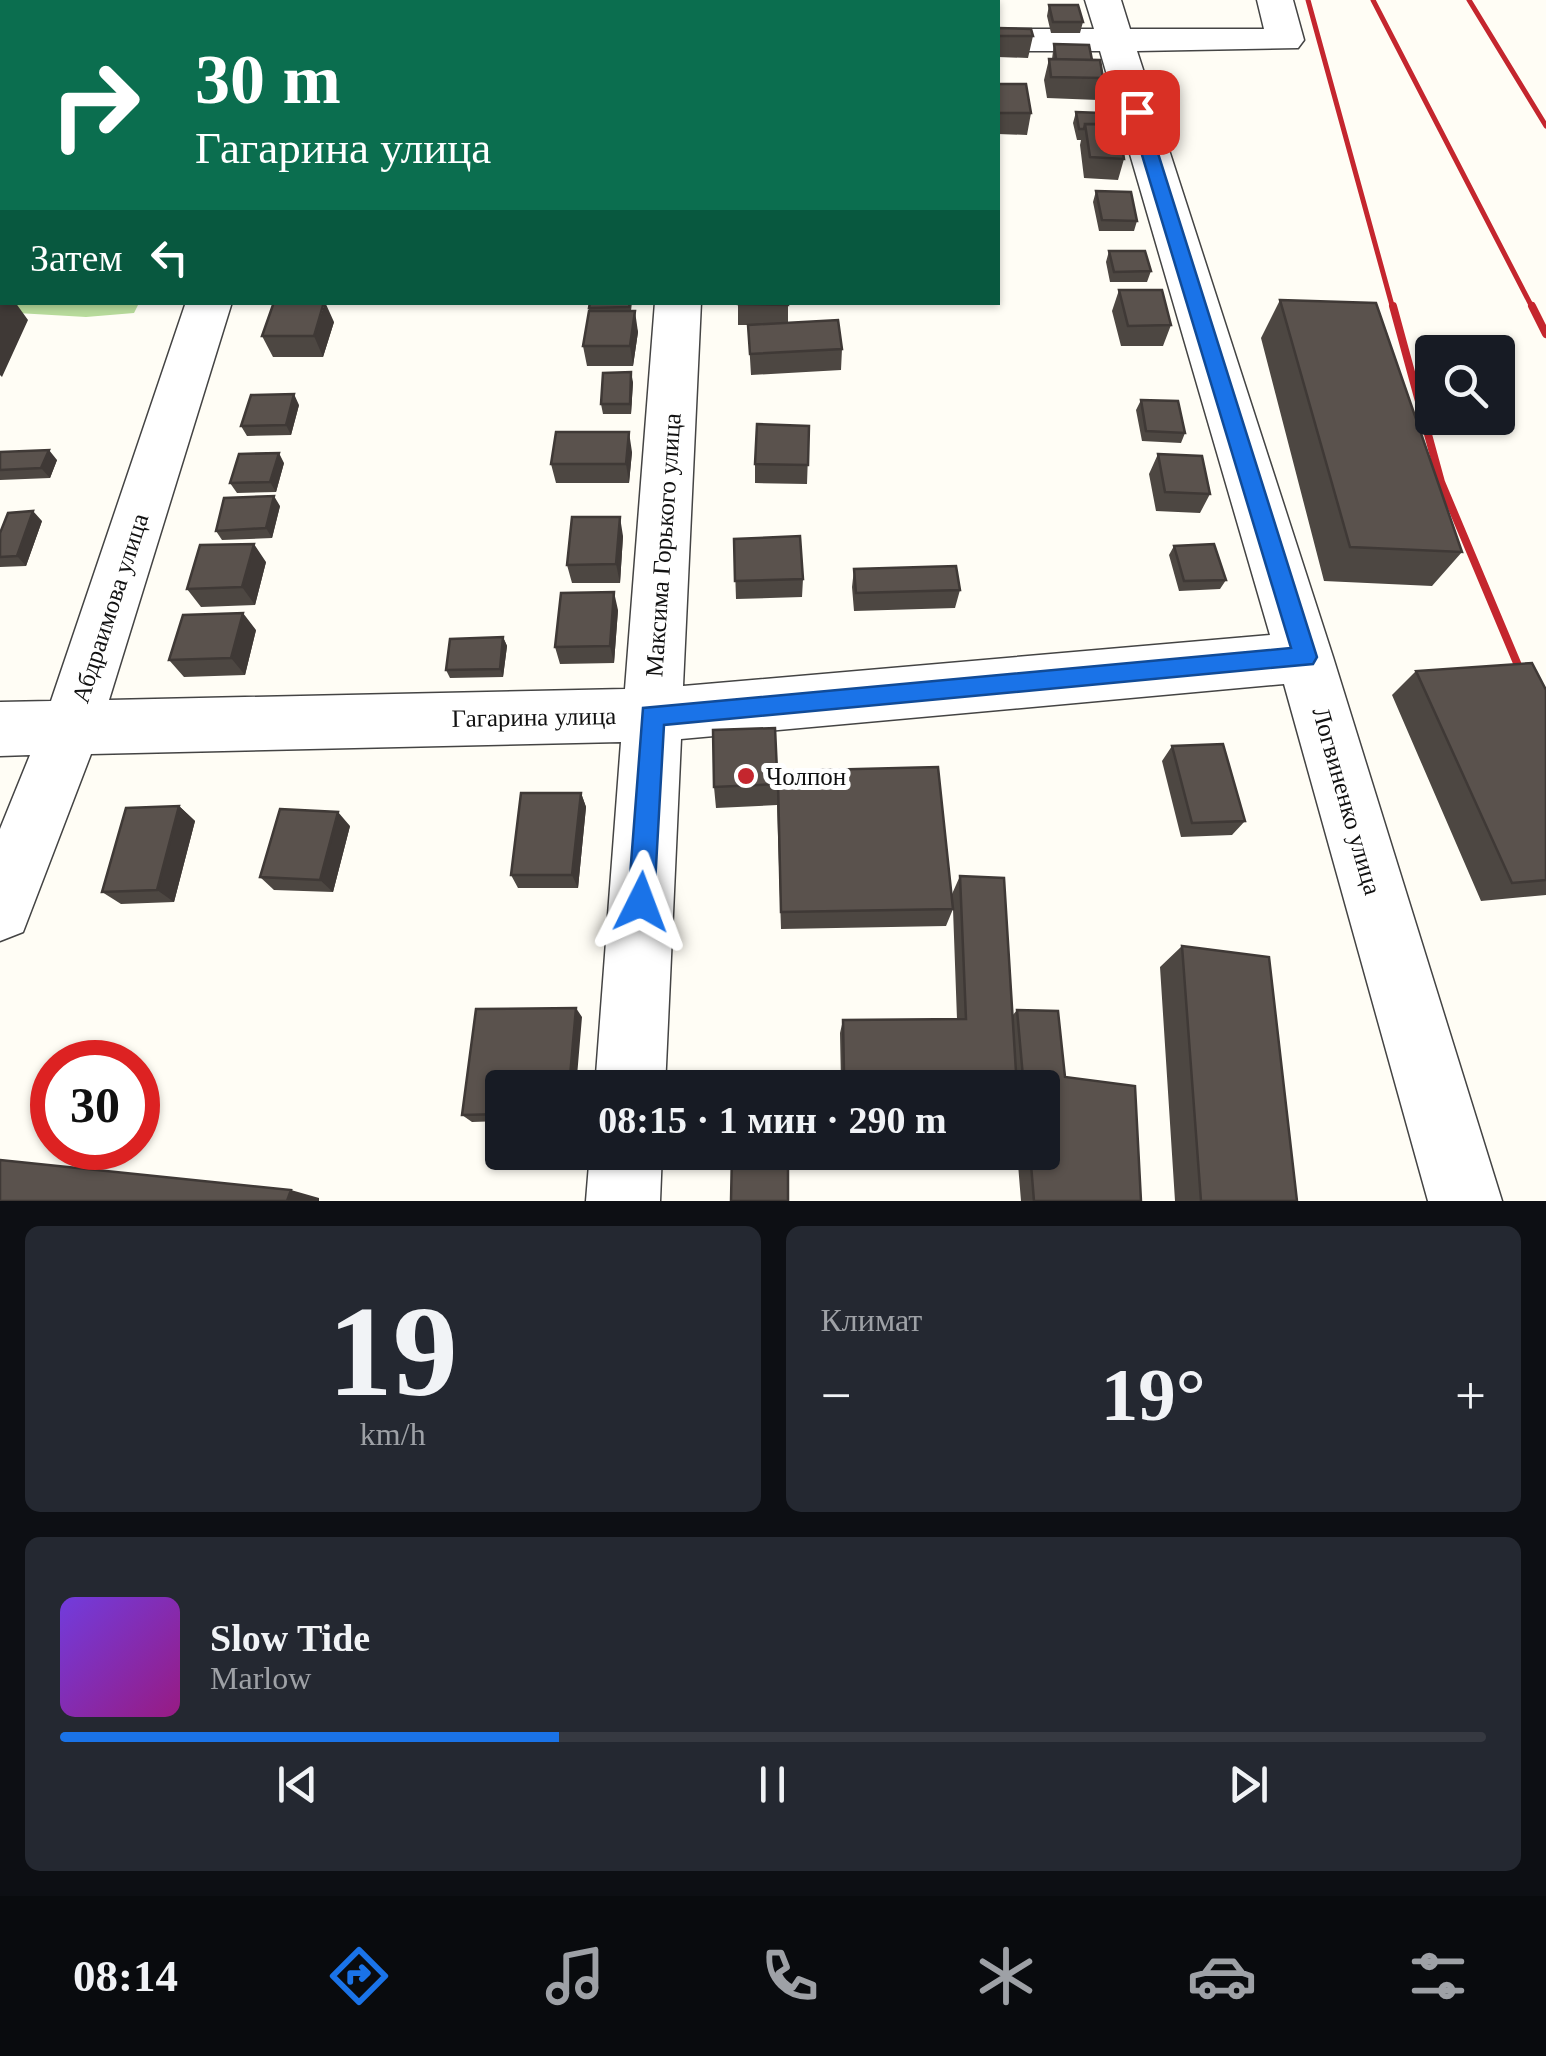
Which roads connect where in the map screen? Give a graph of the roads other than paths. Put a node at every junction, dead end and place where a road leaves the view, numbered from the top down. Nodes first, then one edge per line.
1 (1275, 0) edge
2 (1109, 20) edge
3 (1000, 40) edge
4 (209, 305) edge
5 (678, 305) edge
6 (1305, 657) junction
7 (652, 715) junction
8 (72, 725) junction
9 (0, 729) edge
10 (0, 909) edge
11 (631, 1070) edge
12 (625, 1170) edge
13 (623, 1201) edge
14 (1465, 1201) edge

1 - 2 street
2 - 3 street
2 - 6 street, Логвиненко улица
4 - 8 street, Абдраимова улица
5 - 7 street, Максима Горького улица
6 - 7 street, Гагарина улица
6 - 14 street, Логвиненко улица
7 - 8 street, Гагарина улица
7 - 11 street, Максима Горького улица
8 - 9 street, Гагарина улица
8 - 10 street, Абдраимова улица
12 - 13 street

